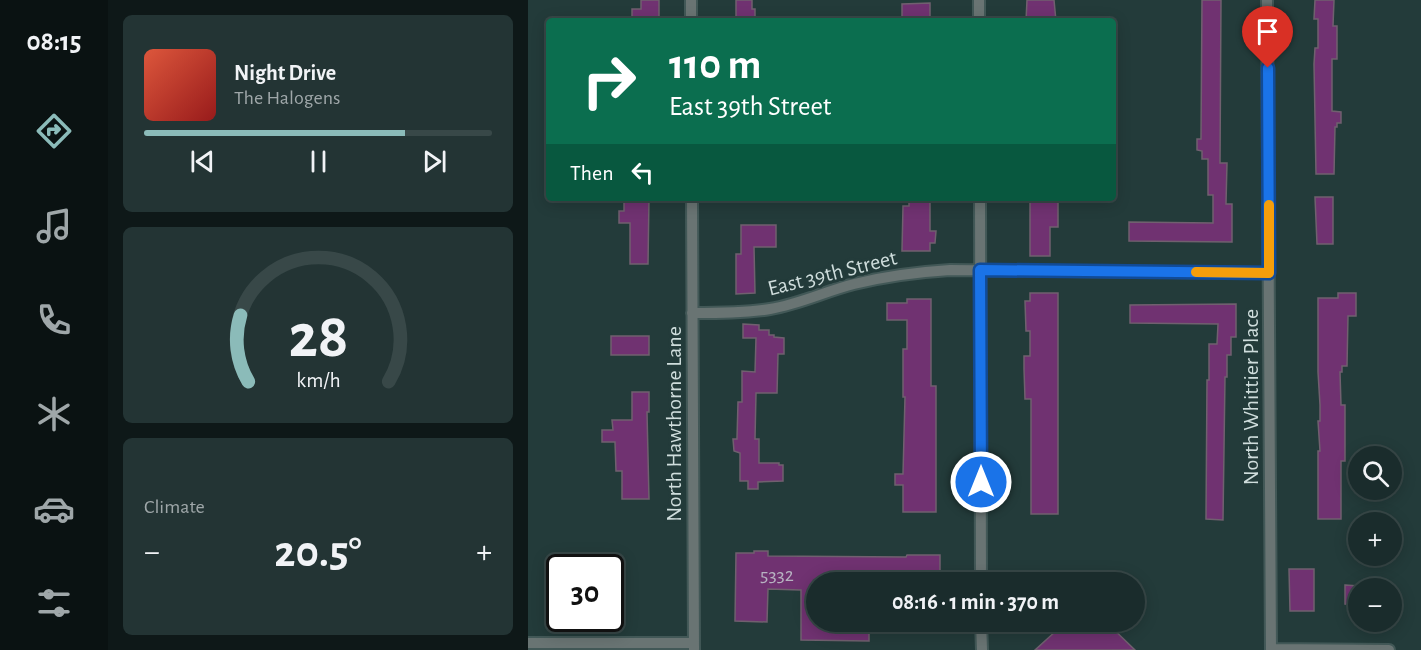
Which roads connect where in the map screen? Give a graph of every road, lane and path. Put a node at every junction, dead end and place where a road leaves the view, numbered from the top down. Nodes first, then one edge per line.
1 (691, 0) edge
2 (979, 0) edge
3 (1267, 0) edge
4 (691, 18) edge
5 (979, 18) edge
6 (692, 201) edge
7 (980, 201) edge
8 (980, 270) junction
9 (1269, 273) junction
10 (692, 313) junction
11 (981, 572) edge
12 (981, 632) edge
13 (528, 643) edge
14 (694, 646) edge
15 (1271, 649) edge
16 (982, 650) edge
17 (1389, 650) edge

1 - 4 street
2 - 5 street
3 - 9 street, North Whittier Place
6 - 10 street, North Hawthorne Lane
7 - 8 street
8 - 9 street, East 39th Street
8 - 10 street, East 39th Street
8 - 11 street
9 - 15 street, North Whittier Place
10 - 14 street, North Hawthorne Lane
12 - 16 street
13 - 14 street
15 - 17 street

